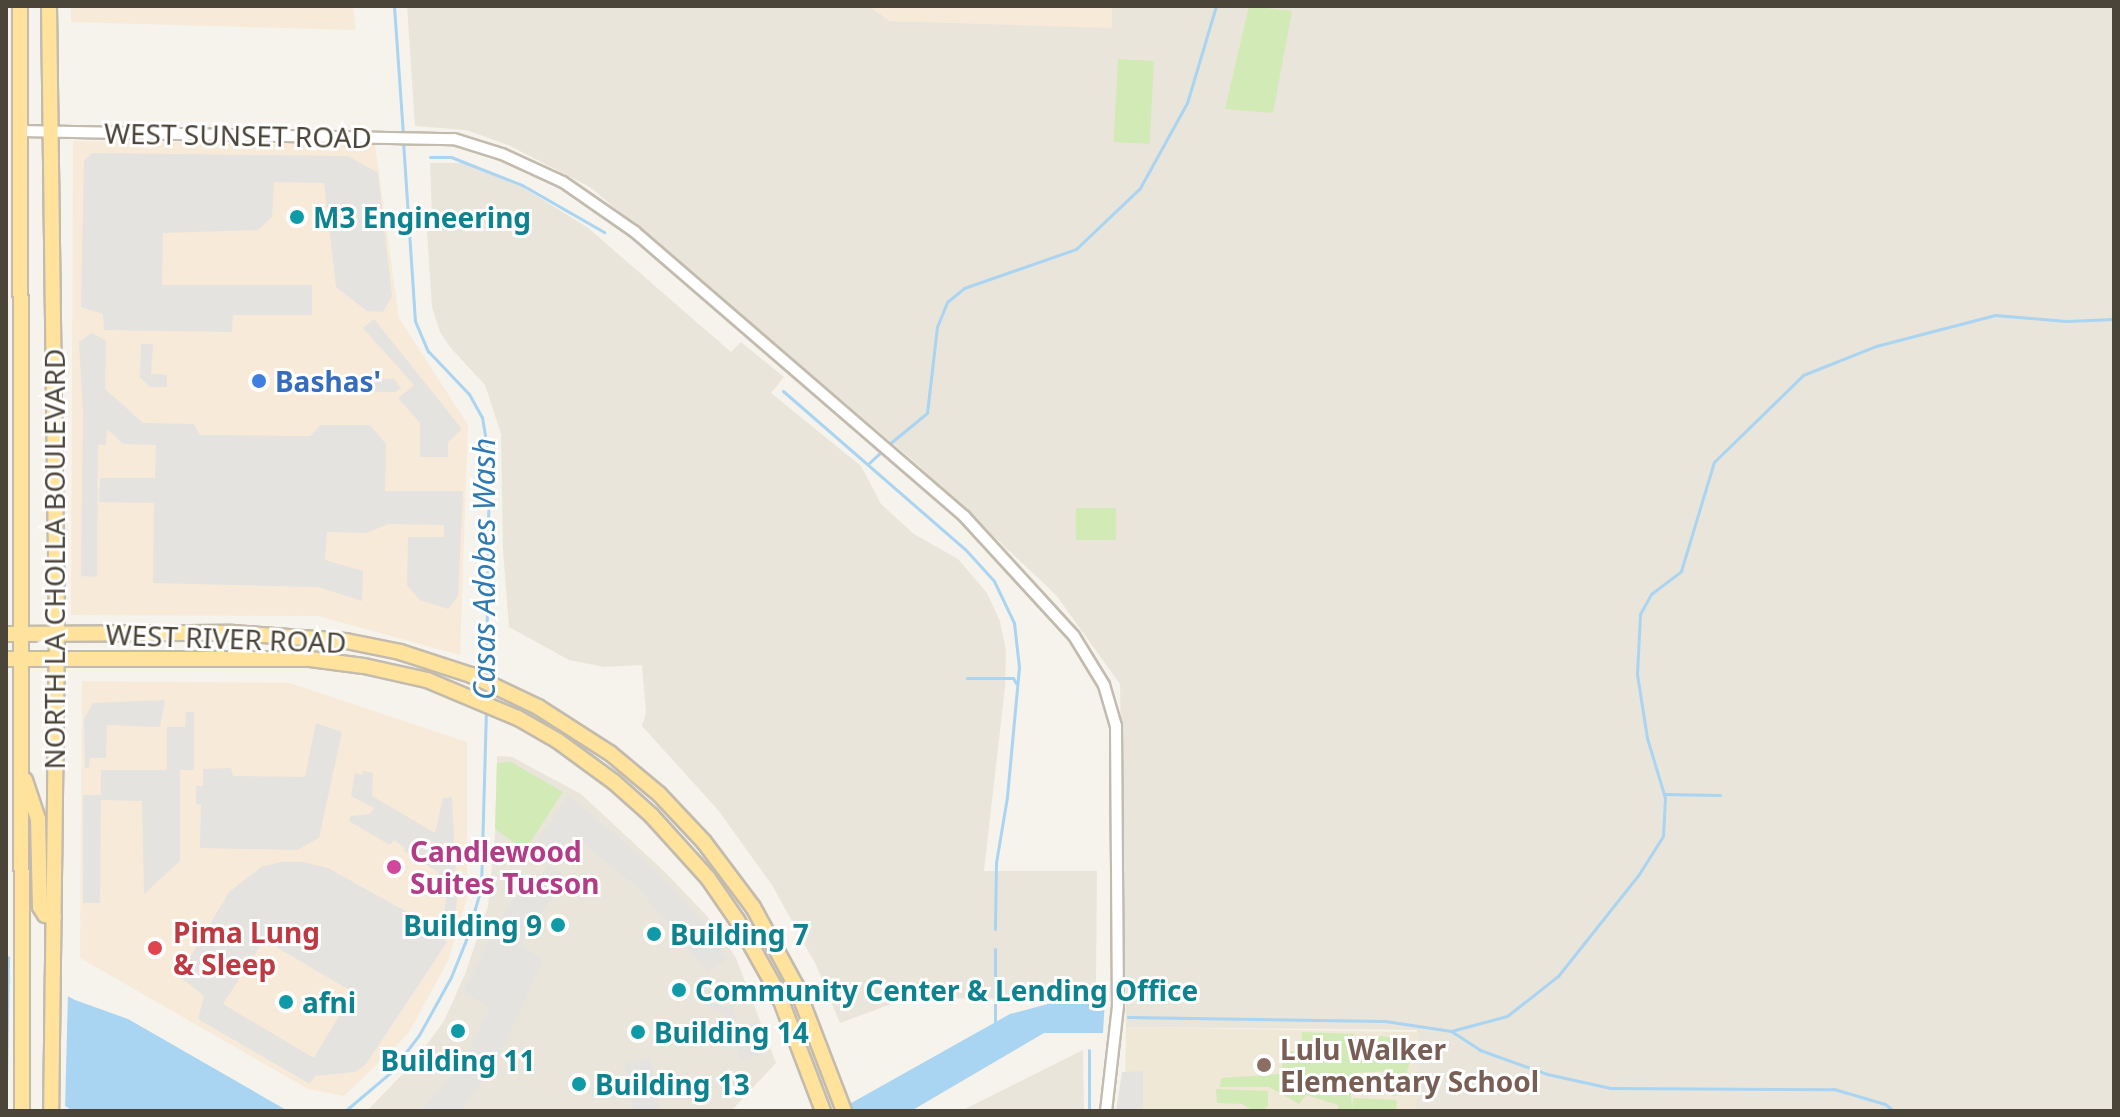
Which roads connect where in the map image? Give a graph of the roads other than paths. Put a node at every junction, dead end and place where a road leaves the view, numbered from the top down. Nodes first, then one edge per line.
1 (20, 6) edge
2 (49, 6) edge
3 (21, 131) junction
4 (51, 131) junction
5 (57, 633) junction
6 (13, 634) edge
7 (13, 659) edge
8 (55, 660) junction
9 (22, 773) junction
10 (54, 917) junction
11 (843, 1108) edge
12 (22, 1111) edge
13 (51, 1111) edge
14 (823, 1111) edge
15 (1106, 1111) edge

1 - 3 main road, NORTH LA CHOLLA BOULEVARD
2 - 4 main road, NORTH LA CHOLLA BOULEVARD
3 - 4 street, WEST SUNSET ROAD
3 - 6 main road, NORTH LA CHOLLA BOULEVARD
4 - 5 main road, NORTH LA CHOLLA BOULEVARD
4 - 15 street, WEST SUNSET ROAD
5 - 6 main road, WEST RIVER ROAD
5 - 8 main road, NORTH LA CHOLLA BOULEVARD
5 - 11 main road, WEST RIVER ROAD
6 - 7 main road, NORTH LA CHOLLA BOULEVARD
7 - 8 main road, WEST RIVER ROAD
7 - 9 main road, NORTH LA CHOLLA BOULEVARD
8 - 10 main road, NORTH LA CHOLLA BOULEVARD
8 - 14 main road, WEST RIVER ROAD
9 - 10 main road
9 - 12 main road, NORTH LA CHOLLA BOULEVARD
10 - 13 main road, NORTH LA CHOLLA BOULEVARD

